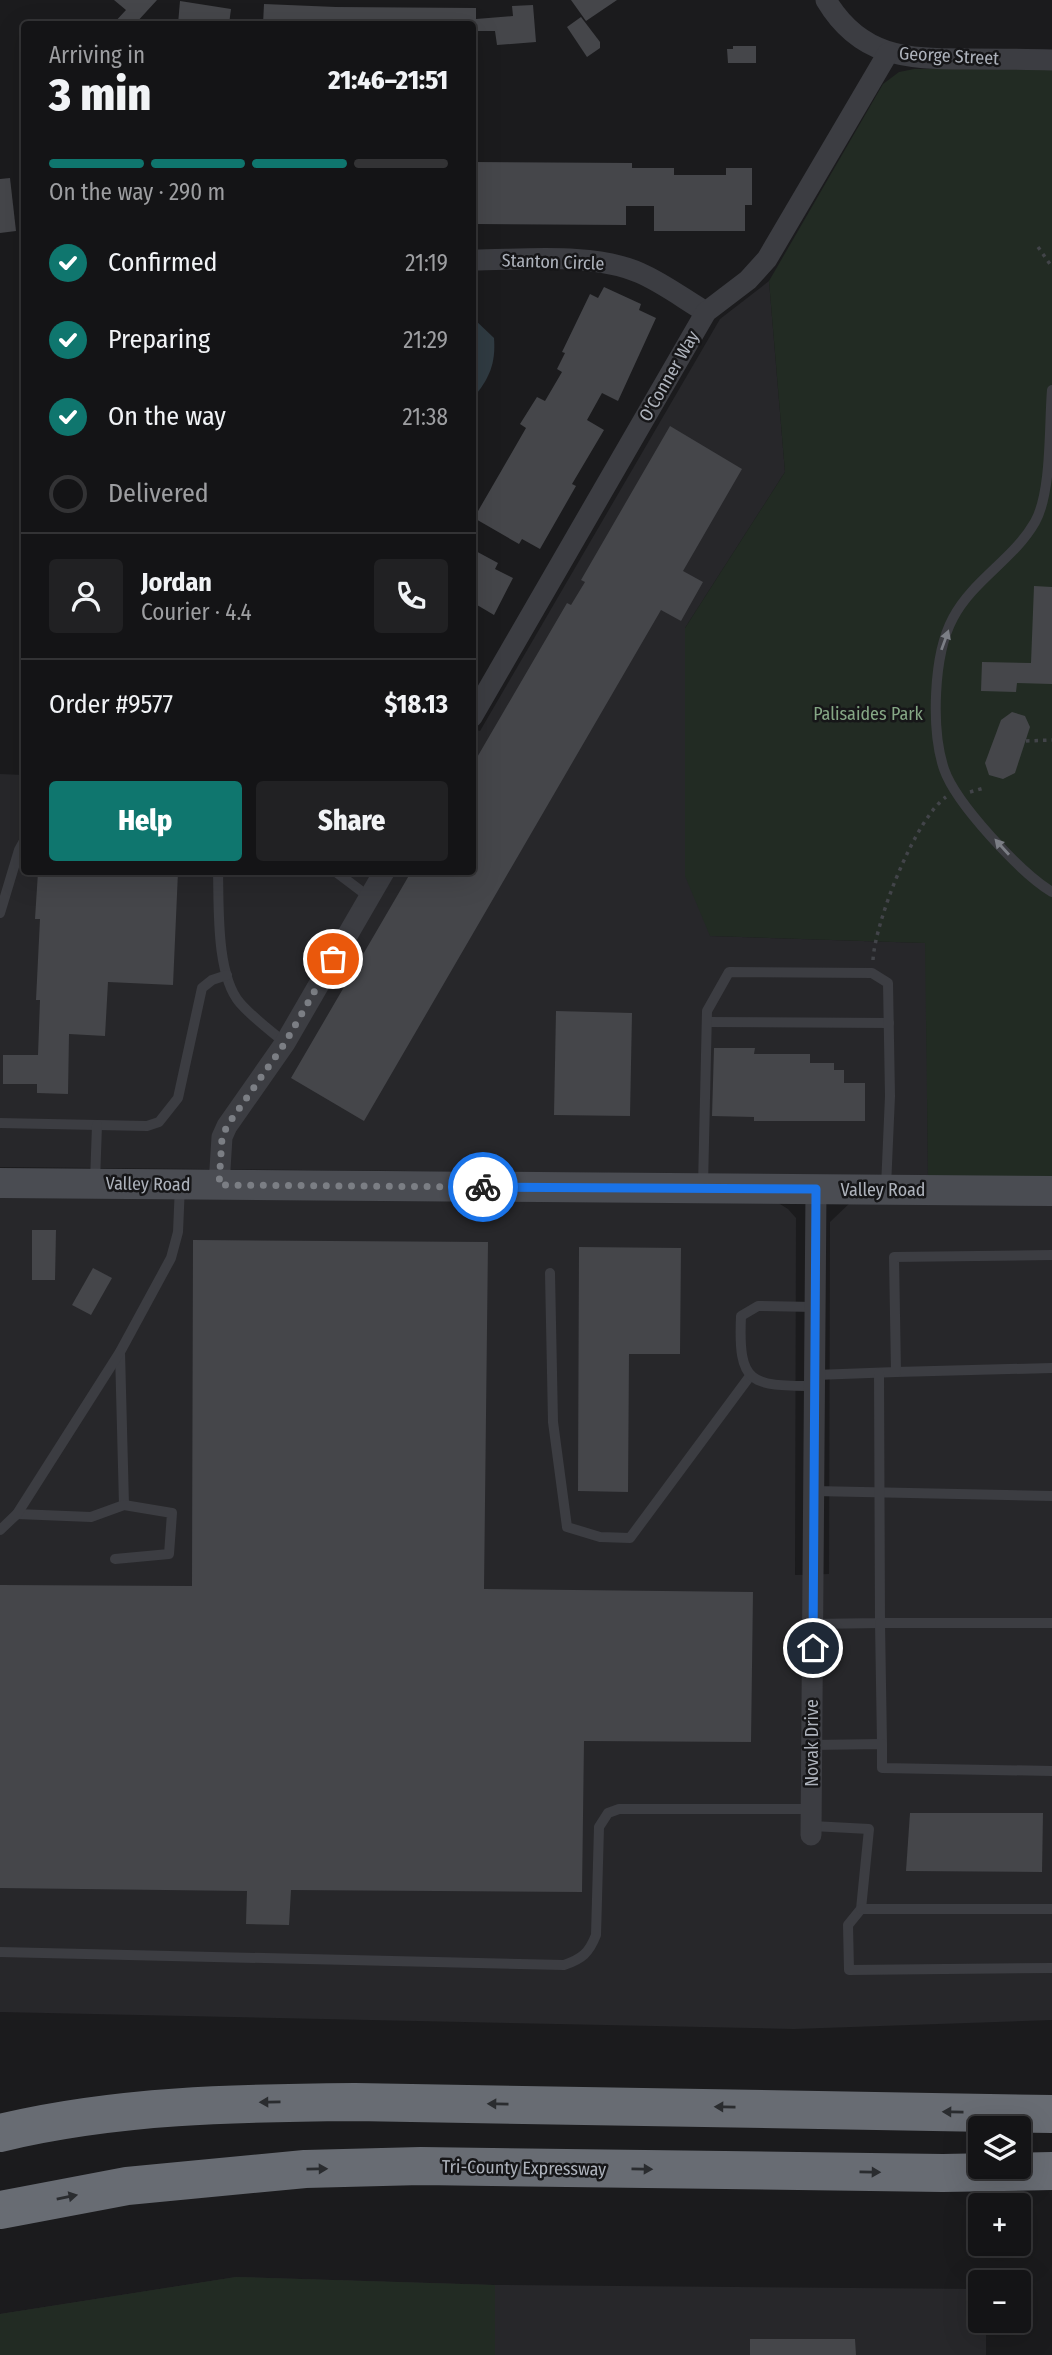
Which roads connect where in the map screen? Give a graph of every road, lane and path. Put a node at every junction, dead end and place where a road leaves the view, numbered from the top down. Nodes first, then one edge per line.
1 (826, 0) edge
2 (888, 53) junction
3 (1052, 60) edge
4 (1038, 247) dead end
5 (476, 260) edge
6 (1052, 267) edge
7 (706, 312) junction
8 (1052, 390) edge
9 (478, 696) edge
10 (1052, 740) edge
11 (1026, 741) dead end
12 (985, 788) dead end
13 (958, 792) junction
14 (21, 846) edge
15 (218, 875) edge
16 (340, 875) edge
17 (382, 875) edge
18 (1052, 892) edge
19 (369, 897) junction
20 (1, 906) edge
21 (872, 973) junction
22 (227, 975) junction
23 (707, 1022) junction
24 (889, 1023) junction
25 (285, 1043) junction
26 (0, 1123) edge
27 (97, 1125) junction
28 (0, 1183) edge
29 (95, 1184) junction
30 (180, 1185) junction
31 (219, 1185) junction
32 (704, 1188) junction
33 (816, 1189) junction
34 (886, 1190) junction
35 (1052, 1191) edge
36 (1052, 1255) edge
37 (550, 1273) dead end
38 (815, 1307) junction
39 (120, 1352) junction
40 (1052, 1368) edge
41 (879, 1373) junction
42 (896, 1373) junction
43 (750, 1376) junction
44 (815, 1380) junction
45 (814, 1491) junction
46 (880, 1491) junction
47 (1052, 1496) edge
48 (124, 1504) junction
49 (17, 1514) junction
50 (0, 1530) edge
51 (115, 1559) dead end
52 (880, 1623) junction
53 (1052, 1623) edge
54 (813, 1624) junction
55 (882, 1744) junction
56 (812, 1745) junction
57 (1052, 1771) edge
58 (811, 1823) junction
59 (861, 1909) junction
60 (1052, 1909) edge
61 (0, 1952) edge
62 (1052, 1968) edge
63 (1050, 2113) edge
64 (0, 2133) edge
65 (1052, 2171) edge
66 (943, 2173) junction
67 (1052, 2197) edge
68 (0, 2210) edge

1 - 2 street, George Street
2 - 3 street, George Street
2 - 7 street, O'Conner Way
4 - 6 path
5 - 7 street, Stanton Circle
7 - 9 street, O'Conner Way
13 -> 8 lane
10 - 11 path
12 - 13 path
18 -> 13 lane
13 - 21 path
14 - 20 lane
15 - 22 lane
16 - 19 lane
17 - 19 street
19 - 25 street
21 - 23 lane
21 - 24 lane
22 - 25 lane
22 - 27 lane
23 - 24 lane
23 - 32 lane
24 - 34 lane
25 - 31 street
26 - 27 lane
27 - 29 lane
28 - 29 main road, Valley Road
29 - 30 main road, Valley Road
30 - 31 main road, Valley Road
30 - 39 lane
31 - 32 main road, Valley Road
32 - 33 main road, Valley Road
33 - 34 main road, Valley Road
33 - 38 street, Novak Drive
34 - 35 main road, Valley Road
36 - 42 lane
37 - 43 lane
38 - 43 lane
38 - 44 street, Novak Drive
39 - 48 lane
39 - 49 lane
40 - 42 lane
41 - 42 lane
41 - 44 lane
41 - 46 lane
43 - 44 lane
44 - 45 street, Novak Drive
45 - 46 lane
45 - 54 street, Novak Drive
46 - 47 lane
46 - 52 lane
48 - 49 lane
48 - 51 lane
49 - 50 lane
52 - 53 lane
52 - 54 lane
52 - 55 lane
54 - 56 street, Novak Drive
55 - 56 lane
55 - 57 lane
56 - 58 street, Novak Drive
58 - 59 lane
58 - 61 lane
59 - 60 lane
59 - 62 lane
63 -> 64 highway
65 - 66 highway, Tri-County Expressway
66 - 67 highway
68 -> 66 highway, Tri-County Expressway

